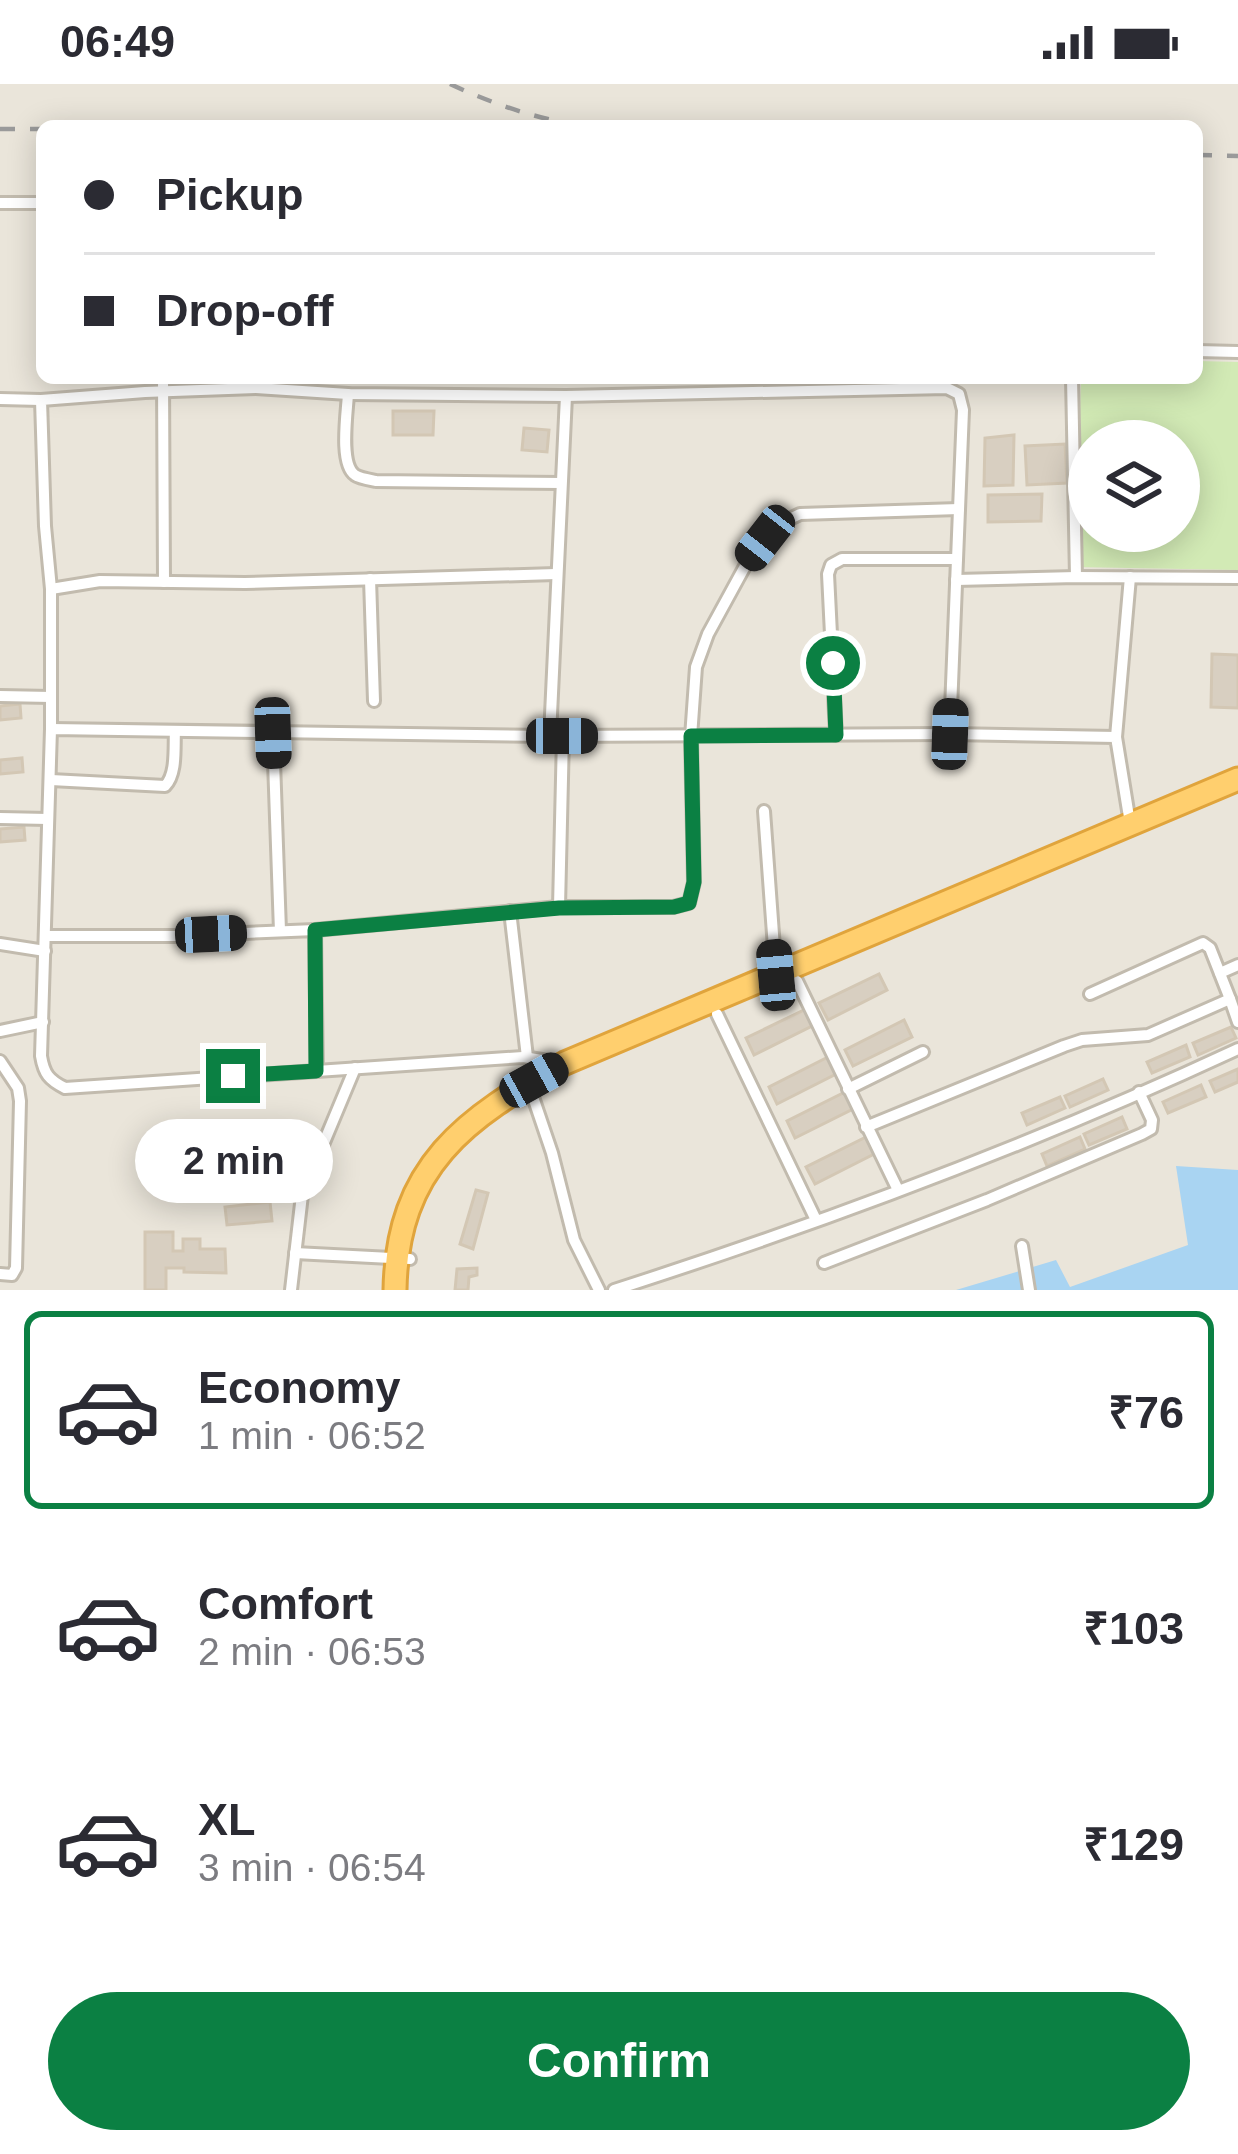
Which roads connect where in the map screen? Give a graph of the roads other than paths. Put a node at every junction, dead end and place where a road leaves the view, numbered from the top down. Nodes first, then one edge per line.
1 (0, 203) edge
2 (36, 203) edge
3 (1203, 351) edge
4 (1238, 352) edge
5 (210, 384) edge
6 (264, 384) edge
7 (421, 384) edge
8 (1072, 384) edge
9 (163, 385) edge
10 (348, 394) junction
11 (422, 395) junction
12 (566, 397) junction
13 (0, 399) edge
14 (41, 400) junction
15 (561, 483) junction
16 (959, 509) junction
17 (957, 559) junction
18 (556, 574) junction
19 (1076, 577) junction
20 (1130, 577) junction
21 (1238, 578) edge
22 (370, 579) junction
23 (956, 580) junction
24 (164, 582) junction
25 (51, 590) junction
26 (0, 696) edge
27 (51, 697) junction
28 (374, 701) dead end
29 (51, 729) junction
30 (175, 731) junction
31 (273, 733) junction
32 (950, 734) junction
33 (836, 735) junction
34 (556, 736) junction
35 (691, 736) junction
36 (1116, 736) junction
37 (51, 779) junction
38 (1238, 779) edge
39 (1238, 795) edge
40 (764, 811) dead end
41 (0, 818) edge
42 (48, 819) junction
43 (1131, 825) junction
44 (559, 908) junction
45 (510, 911) junction
46 (315, 930) junction
47 (280, 932) junction
48 (46, 936) junction
49 (0, 944) edge
50 (41, 951) junction
51 (1238, 965) edge
52 (1220, 973) junction
53 (786, 978) junction
54 (1090, 994) dead end
55 (1230, 999) junction
56 (717, 1014) junction
57 (1238, 1022) edge
58 (32, 1024) junction
59 (0, 1031) edge
60 (1238, 1049) edge
61 (923, 1052) dead end
62 (527, 1057) junction
63 (0, 1061) edge
64 (565, 1063) junction
65 (355, 1069) junction
66 (316, 1071) junction
67 (848, 1089) junction
68 (1139, 1092) junction
69 (532, 1094) junction
70 (866, 1127) junction
71 (898, 1190) junction
72 (816, 1220) junction
73 (1022, 1246) dead end
74 (295, 1252) junction
75 (403, 1259) junction
76 (824, 1263) dead end
77 (0, 1274) edge
78 (291, 1290) edge
79 (395, 1290) edge
80 (406, 1290) edge
81 (599, 1290) edge
82 (614, 1290) edge
83 (1030, 1290) edge

1 - 2 street
3 - 4 street
5 - 9 street
6 - 10 street
7 - 11 street
8 - 19 street
9 - 14 street
9 - 24 street
10 - 11 street
10 - 15 street
11 - 12 street
12 - 15 street
12 - 16 street
13 - 14 street
14 - 25 street
15 - 18 street
16 - 17 street
16 - 35 street
17 - 23 street
17 - 33 street
18 - 22 street
18 - 34 street
19 - 20 street
19 - 23 street
20 - 21 street
20 - 36 street
22 - 24 street
22 - 28 street
23 - 32 street
24 - 25 street
25 - 27 street
26 - 27 street
27 - 29 street
29 - 30 street
29 - 37 street
30 - 31 street
30 - 37 street
31 - 34 street
31 - 47 street
32 - 33 street
32 - 36 street
33 - 35 street
34 - 35 street
34 - 44 street
35 - 44 street
36 - 43 street
37 - 42 street
38 - 43 highway
39 - 53 highway
40 - 53 street
41 - 42 street
42 - 48 street
43 - 53 highway
44 - 45 street
45 - 46 street
45 - 62 street
46 - 47 street
46 - 66 street
47 - 48 street
48 - 50 street
49 - 50 street
50 - 58 street
51 - 52 street
52 - 54 street
52 - 55 street
53 - 56 highway
53 - 64 highway
53 - 67 street
55 - 57 street
55 - 70 street
56 - 69 highway
56 - 72 street
58 - 59 street
58 - 66 street
60 - 68 street
61 - 67 street
62 - 64 street
62 - 65 street
63 - 77 street
64 - 75 highway
65 - 66 street
65 - 74 street
67 - 70 street
68 - 71 street
68 - 76 street
69 - 75 highway
69 - 81 street
70 - 71 street
71 - 72 street
72 - 82 street
73 - 83 street
74 - 75 street
74 - 78 street
75 - 79 highway
75 - 80 highway

